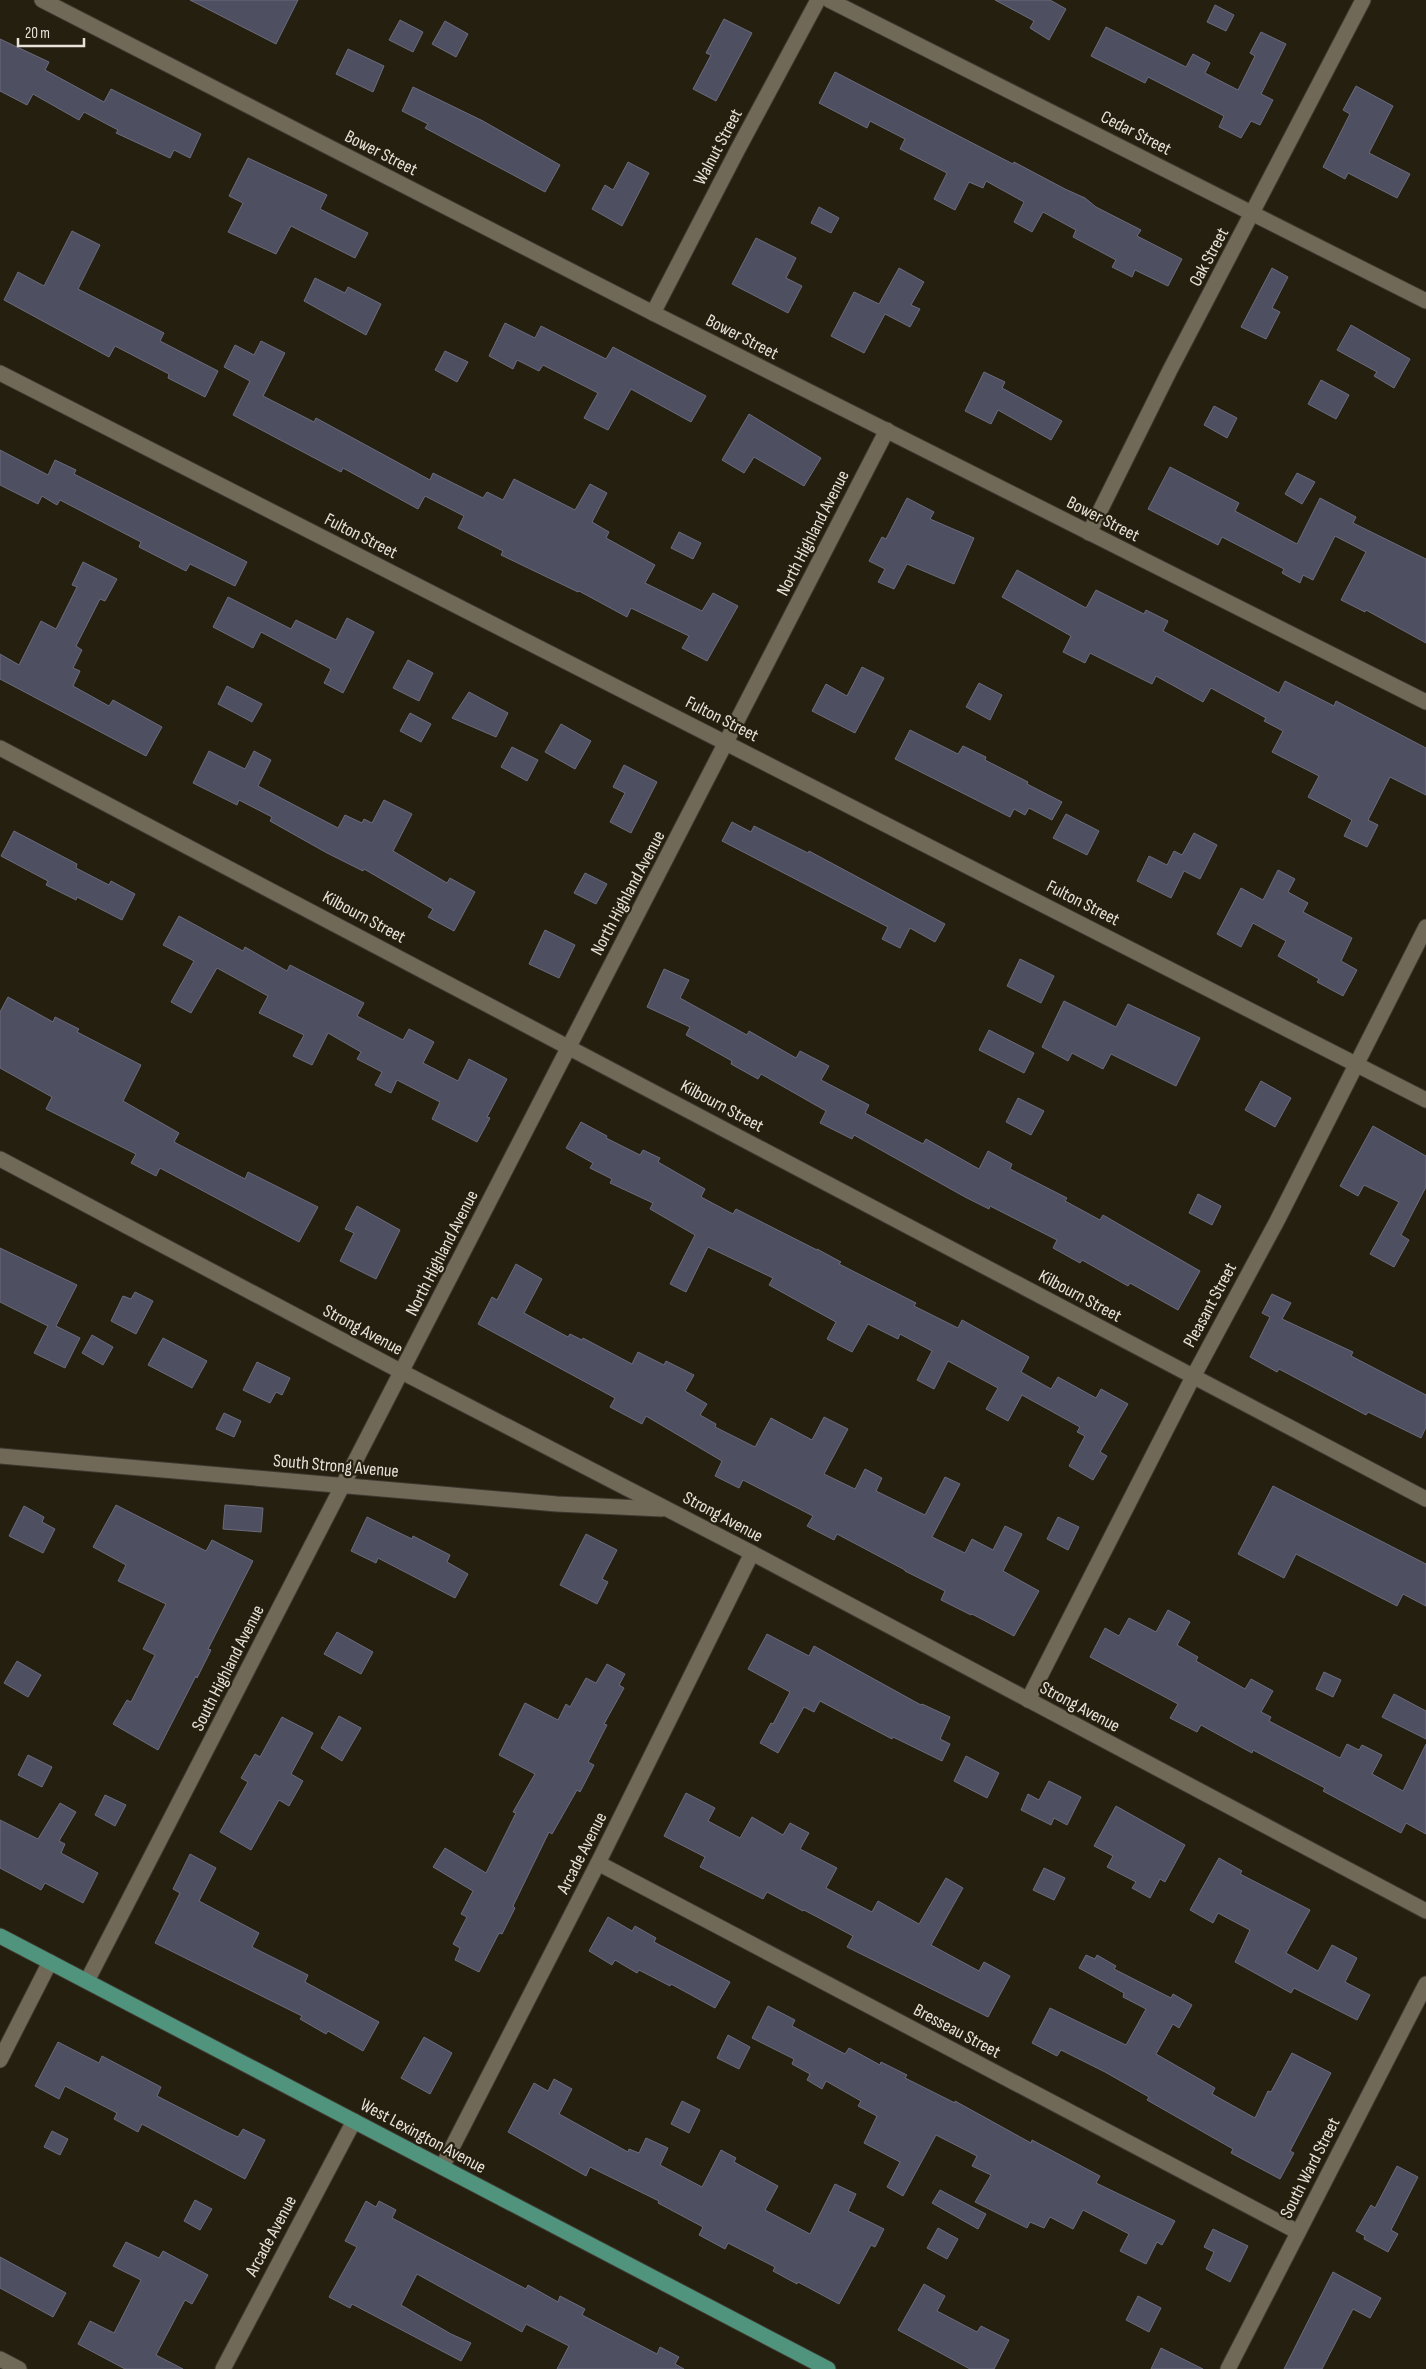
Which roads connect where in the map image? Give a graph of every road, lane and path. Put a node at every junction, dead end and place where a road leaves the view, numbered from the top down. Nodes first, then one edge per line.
1 (42, 0) edge
2 (818, 0) edge
3 (829, 0) edge
4 (1363, 0) edge
5 (1253, 213) junction
6 (1426, 301) edge
7 (653, 313) junction
8 (0, 373) edge
9 (887, 430) junction
10 (1089, 533) junction
11 (1426, 702) edge
12 (727, 743) junction
13 (0, 748) edge
14 (1426, 927) edge
15 (569, 1046) junction
16 (1356, 1064) junction
17 (1426, 1100) edge
18 (0, 1159) edge
19 (402, 1372) junction
20 (1193, 1377) junction
21 (0, 1456) edge
22 (344, 1486) junction
23 (1426, 1499) edge
24 (668, 1509) junction
25 (752, 1554) junction
26 (1028, 1700) junction
27 (598, 1863) junction
28 (1426, 1911) edge
29 (0, 1936) edge
30 (50, 1962) junction
31 (87, 1981) junction
32 (1426, 1984) edge
33 (0, 2060) edge
34 (354, 2121) junction
35 (442, 2167) junction
36 (1298, 2232) junction
37 (0, 2359) edge
38 (19, 2369) edge
39 (222, 2369) edge
40 (828, 2369) edge
41 (1228, 2369) edge

1 - 7 street, Bower Street
2 - 7 street, Walnut Street
3 - 5 street, Cedar Street
4 - 5 street, Oak Street
5 - 6 street, Cedar Street
5 - 10 street, Oak Street
7 - 9 street, Bower Street
8 - 12 street, Fulton Street
9 - 10 street, Bower Street
9 - 12 street, North Highland Avenue
10 - 11 street, Bower Street
12 - 15 street, North Highland Avenue
12 - 16 street, Fulton Street
13 - 15 street, Kilbourn Street
14 - 16 street, Pleasant Street
15 - 19 street, North Highland Avenue
15 - 20 street, Kilbourn Street
16 - 17 street, Fulton Street
16 - 20 street, Pleasant Street
18 - 19 street, Strong Avenue
19 - 22 street, South Highland Avenue
19 - 24 street, Strong Avenue
20 - 23 street, Kilbourn Street
20 - 26 street, Pleasant Street
21 - 22 street, South Strong Avenue
22 - 24 street, South Strong Avenue
22 - 31 street, South Highland Avenue
24 - 25 street, Strong Avenue
25 - 26 street, Strong Avenue
25 - 27 street, Arcade Avenue
26 - 28 street, Strong Avenue
27 - 35 street, Arcade Avenue
27 - 36 street, Bresseau Street
29 - 30 main road, West Lexington Avenue
30 - 31 main road, West Lexington Avenue
30 - 33 street
31 - 34 main road, West Lexington Avenue
32 - 36 street, South Ward Street
34 - 35 main road, West Lexington Avenue
34 - 39 street, Arcade Avenue
35 - 40 main road, West Lexington Avenue
36 - 41 street, South Ward Street
37 - 38 street

